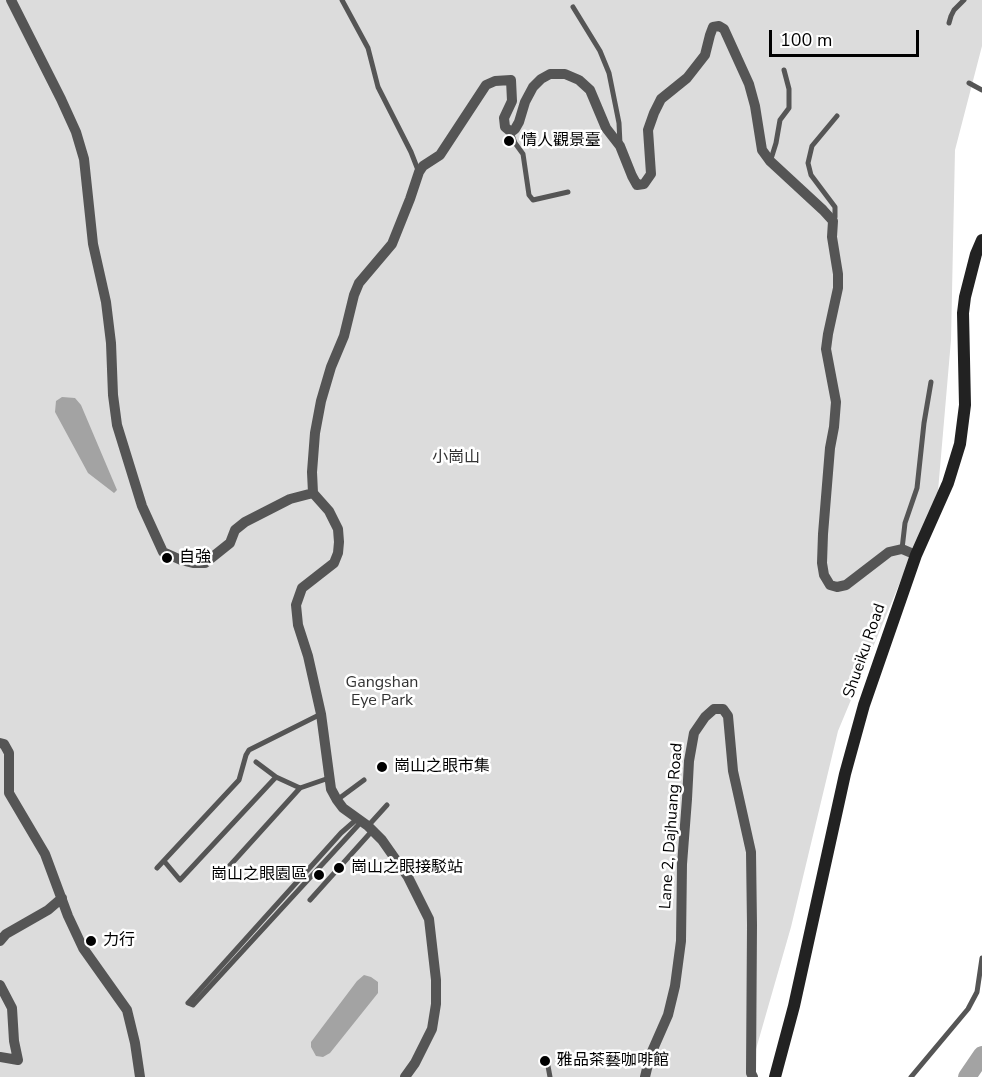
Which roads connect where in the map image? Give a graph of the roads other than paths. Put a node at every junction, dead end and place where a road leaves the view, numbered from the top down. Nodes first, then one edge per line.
1 (11, 0) edge
2 (342, 0) edge
3 (964, 0) edge
4 (573, 7) dead end
5 (949, 23) dead end
6 (784, 70) dead end
7 (969, 83) dead end
8 (982, 90) edge
9 (837, 116) dead end
10 (511, 132) junction
11 (620, 146) junction
12 (770, 161) junction
13 (419, 172) junction
14 (568, 192) dead end
15 (833, 222) junction
16 (982, 240) edge
17 (931, 382) dead end
18 (313, 493) junction
19 (902, 549) junction
20 (916, 555) junction
21 (321, 714) junction
22 (0, 743) edge
23 (256, 762) dead end
24 (276, 777) junction
25 (329, 778) junction
26 (364, 780) dead end
27 (300, 788) junction
28 (337, 800) junction
29 (387, 805) dead end
30 (365, 824) junction
31 (164, 861) junction
32 (157, 868) dead end
33 (224, 872) dead end
34 (62, 898) junction
35 (310, 900) dead end
36 (0, 941) edge
37 (982, 958) edge
38 (0, 985) edge
39 (0, 1057) edge
40 (548, 1066) dead end
41 (140, 1077) edge
42 (405, 1077) edge
43 (550, 1077) edge
44 (645, 1077) edge
45 (753, 1077) edge
46 (775, 1077) edge
47 (911, 1077) edge

1 - 18 street
2 - 13 lane
3 - 5 lane
4 - 11 lane
6 - 12 lane
7 - 8 lane
9 - 15 lane
10 - 11 street
10 - 13 street
10 - 14 lane
11 - 12 street
12 - 15 street
13 - 18 street
15 - 19 street
16 - 20 street, Shueiku Road
17 - 19 lane
18 - 21 street
19 - 20 street
20 - 46 street, Shueiku Road
21 - 25 street
21 - 31 lane
22 - 34 street
23 - 24 lane
24 - 27 lane
24 - 31 lane
25 - 27 lane
25 - 28 street
26 - 28 lane
27 - 33 lane
28 - 30 street
29 - 30 lane
30 - 30 lane
30 - 35 lane
30 - 42 street
31 - 32 lane
34 - 36 street
34 - 41 street
37 - 47 lane
38 - 39 street
40 - 43 lane
44 - 45 street, Lane 2, Dajhuang Road

